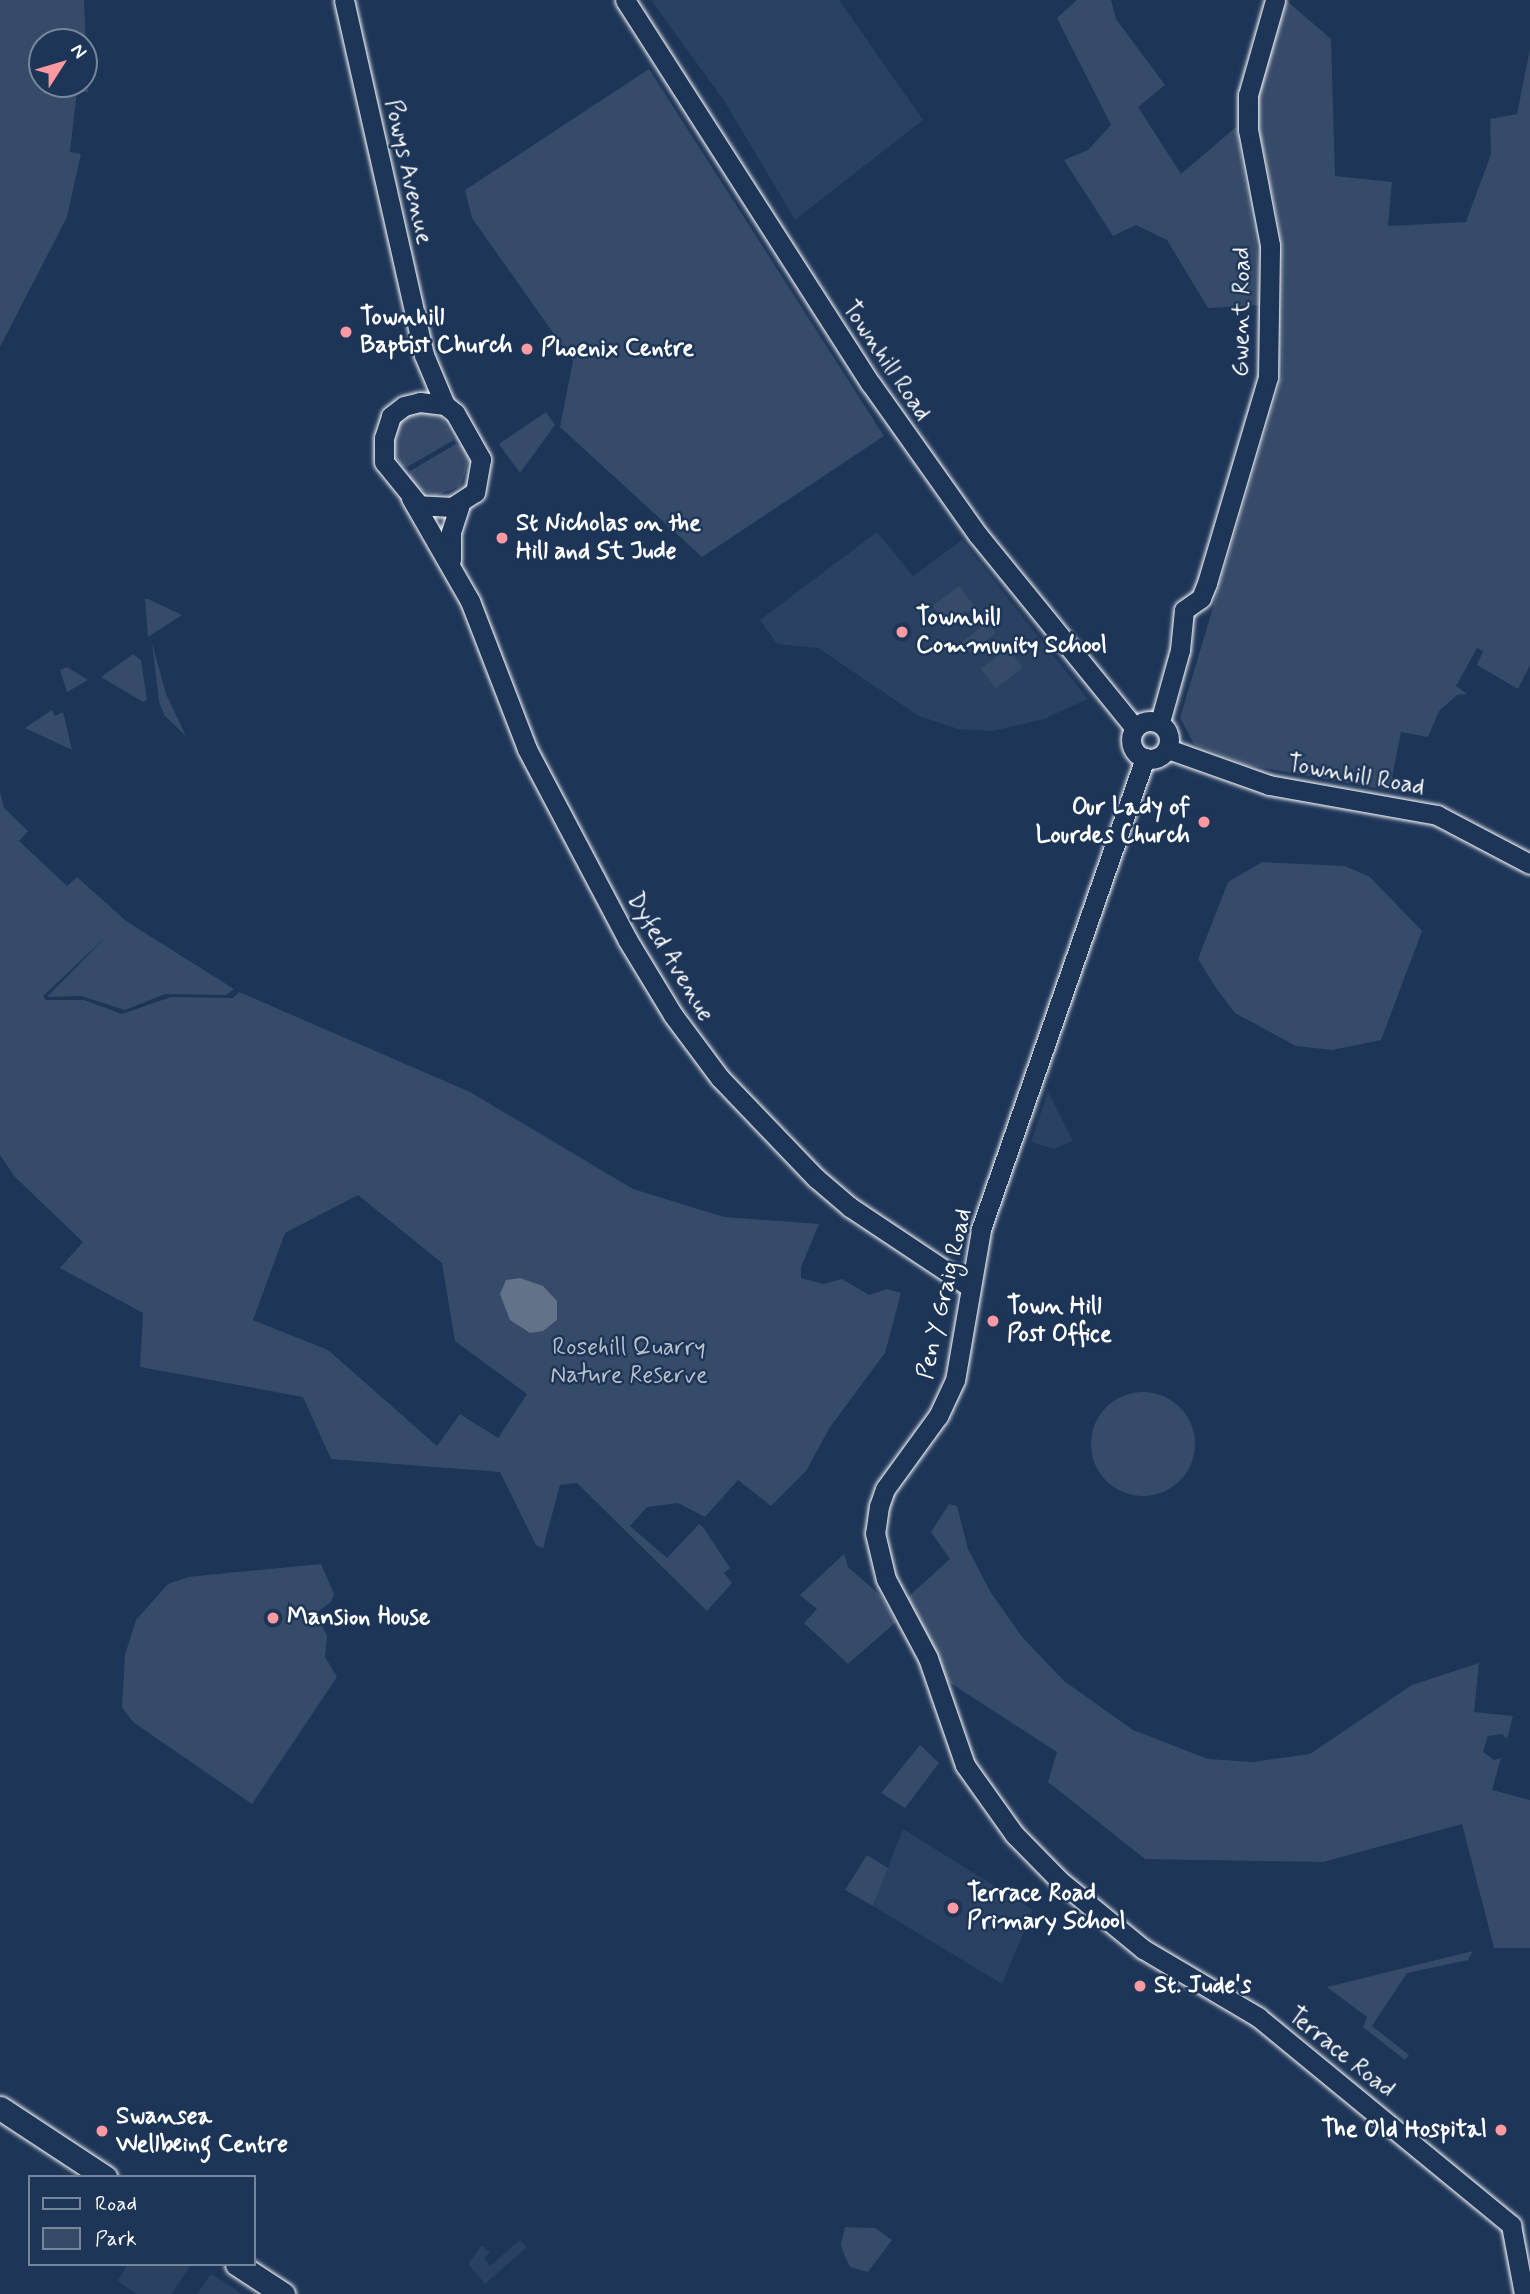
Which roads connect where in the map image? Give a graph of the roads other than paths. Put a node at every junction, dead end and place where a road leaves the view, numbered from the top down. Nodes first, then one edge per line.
1 (344, 0) edge
2 (625, 0) edge
3 (1275, 0) edge
4 (424, 355) junction
5 (411, 403) junction
6 (445, 405) junction
7 (411, 498) junction
8 (460, 504) junction
9 (450, 560) junction
10 (1160, 722) junction
11 (1135, 728) junction
12 (1168, 749) junction
13 (1144, 758) junction
14 (1530, 863) edge
15 (970, 1287) junction
16 (1122, 1930) joint
17 (0, 2108) edge
18 (102, 2175) edge
19 (240, 2266) edge
20 (282, 2294) edge
21 (1524, 2294) edge

1 - 4 street, Powys Avenue
2 - 11 street, Townhill Road
3 - 10 street, Gwent Road
4 - 5 street, Powys Avenue
4 - 6 street, Powys Avenue
5 - 6 street
5 - 7 street
6 - 8 street
7 - 8 street
7 - 9 street, Dyfed Avenue
8 - 9 street, Dyfed Avenue
9 - 15 street, Dyfed Avenue
10 - 11 street
10 - 12 street
11 - 13 street
12 - 13 street
12 - 14 street, Townhill Road
13 - 15 street, Pen Y Graig Road
15 - 16 street, Pen Y Graig Road
16 - 21 street, Terrace Road
17 - 18 main road
19 - 20 main road

